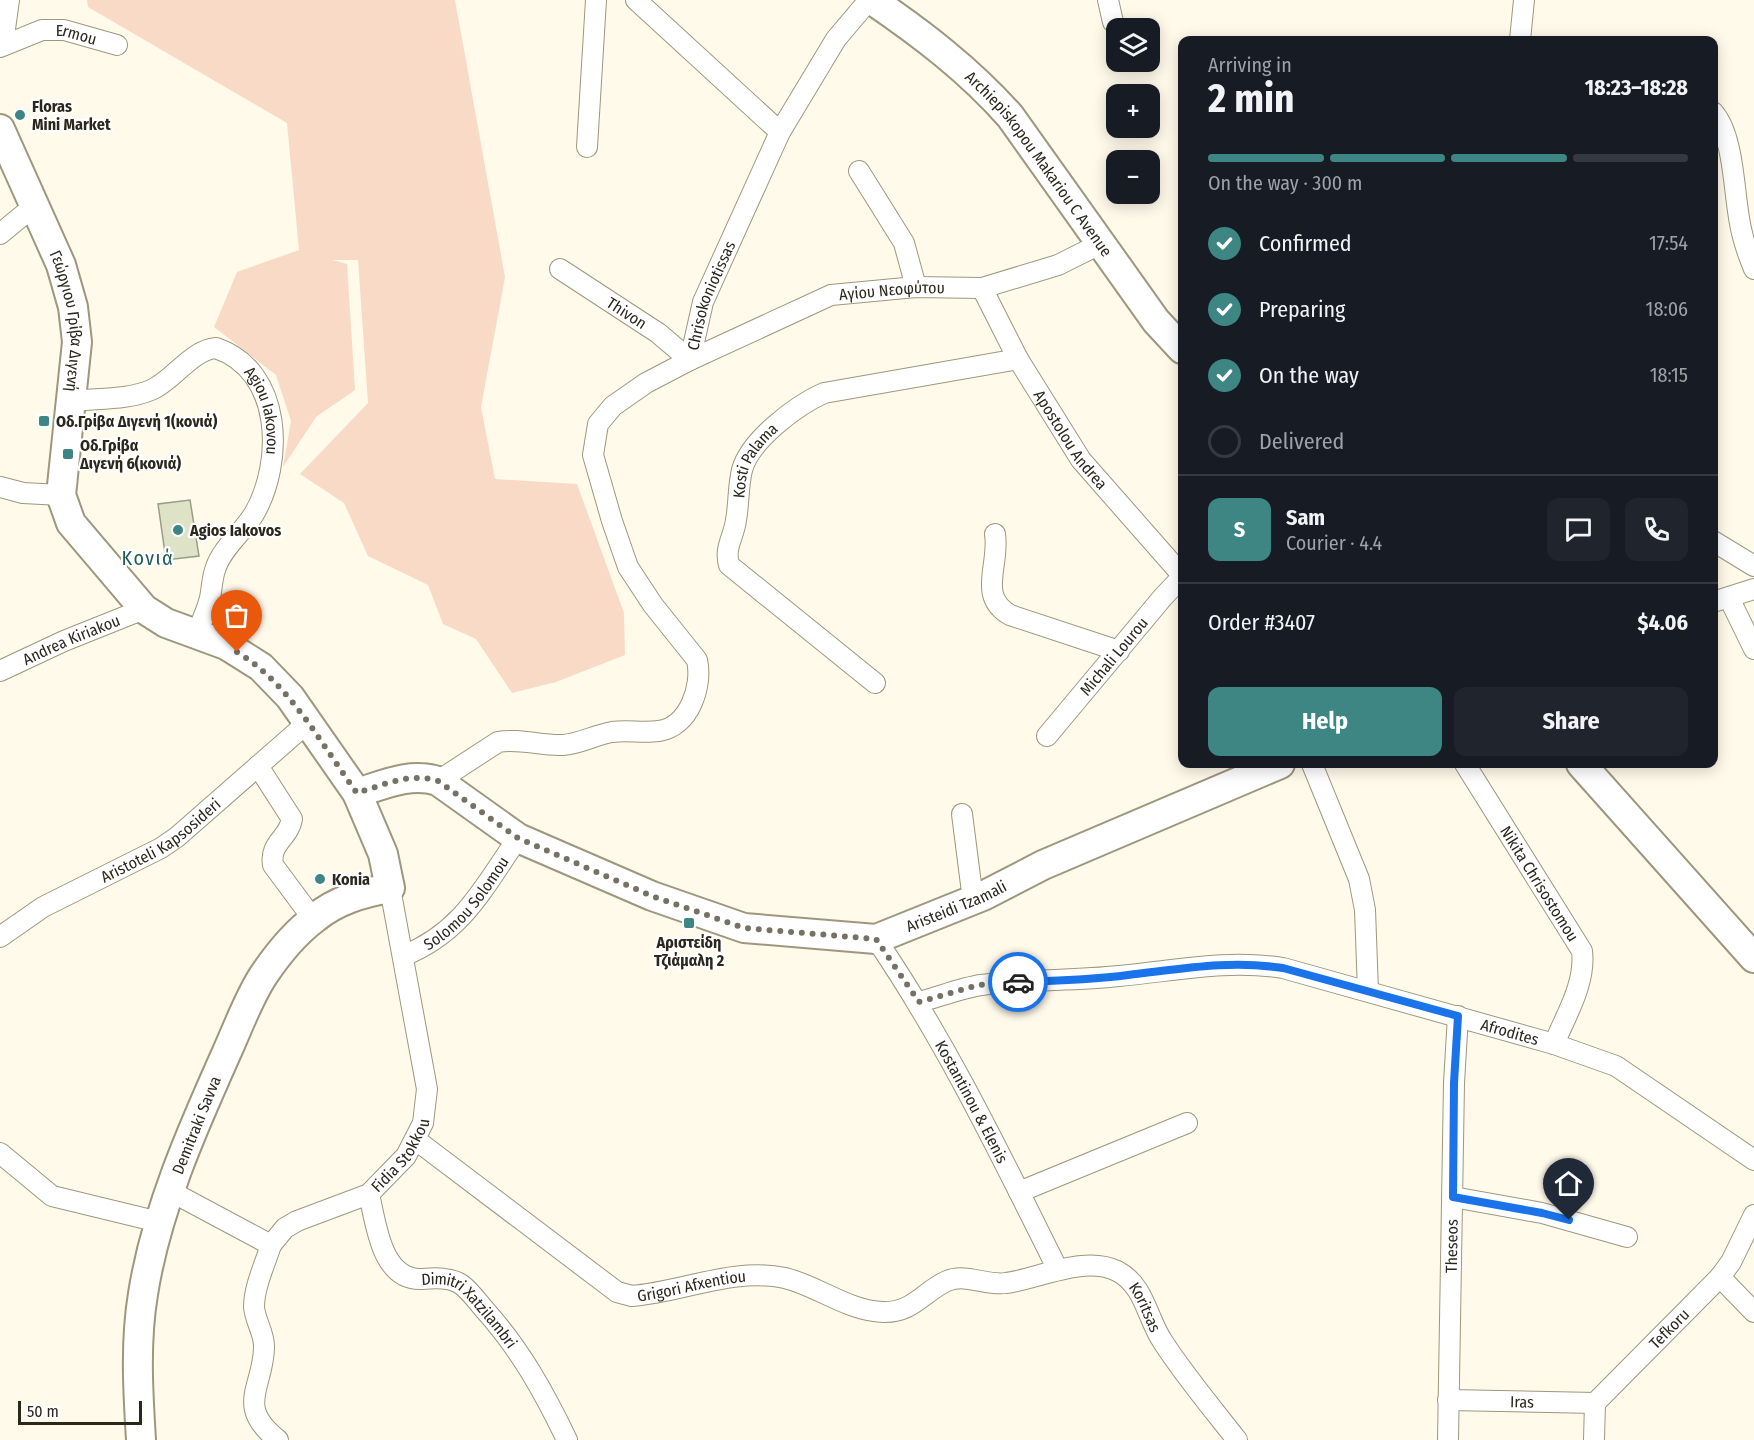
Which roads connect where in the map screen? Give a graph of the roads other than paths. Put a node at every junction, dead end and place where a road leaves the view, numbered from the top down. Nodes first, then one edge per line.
1 (9, 0) edge
2 (596, 0) edge
3 (636, 0) edge
4 (870, 0) edge
5 (1108, 0) edge
6 (1524, 0) edge
7 (1112, 18) edge
8 (0, 34) edge
9 (1520, 36) edge
10 (117, 45) dead end
11 (0, 47) edge
12 (1718, 118) edge
13 (0, 129) edge
14 (780, 132) junction
15 (587, 147) dead end
16 (860, 171) dead end
17 (34, 206) junction
18 (0, 234) edge
19 (1100, 244) junction
20 (560, 269) dead end
21 (1754, 269) edge
22 (916, 287) junction
23 (982, 288) junction
24 (1178, 345) edge
25 (1018, 359) junction
26 (690, 360) junction
27 (72, 401) junction
28 (0, 487) edge
29 (61, 495) junction
30 (995, 534) dead end
31 (1718, 544) edge
32 (1754, 566) edge
33 (1178, 571) edge
34 (1178, 581) edge
35 (1754, 589) edge
36 (1721, 600) edge
37 (144, 609) junction
38 (197, 633) junction
39 (1754, 649) edge
40 (1119, 651) junction
41 (0, 672) edge
42 (875, 683) dead end
43 (306, 724) junction
44 (1047, 736) dead end
45 (258, 766) junction
46 (1271, 768) edge
47 (1314, 768) edge
48 (1468, 768) edge
49 (1585, 768) edge
50 (438, 781) junction
51 (357, 793) junction
52 (962, 814) dead end
53 (518, 838) junction
54 (390, 888) junction
55 (973, 900) junction
56 (313, 919) junction
57 (0, 937) edge
58 (876, 939) junction
59 (403, 956) junction
60 (1754, 958) edge
61 (1368, 991) junction
62 (919, 1002) junction
63 (1458, 1016) junction
64 (1554, 1044) junction
65 (1187, 1123) dead end
66 (416, 1140) junction
67 (1754, 1160) edge
68 (3, 1166) edge
69 (170, 1191) junction
70 (1019, 1192) junction
71 (369, 1194) junction
72 (1453, 1197) junction
73 (1754, 1215) edge
74 (159, 1222) junction
75 (1627, 1237) dead end
76 (271, 1245) junction
77 (1058, 1270) junction
78 (1720, 1277) junction
79 (1004, 1284) joint
80 (1754, 1312) edge
81 (1448, 1400) junction
82 (1595, 1403) junction
83 (141, 1440) edge
84 (279, 1440) edge
85 (567, 1440) edge
86 (1237, 1440) edge
87 (1448, 1440) edge
88 (1594, 1440) edge

1 - 8 street
2 - 15 street
3 - 14 street
4 - 14 street, Chrisokoniotissas
4 - 19 street, Archiepiskopou Makariou C Avenue
5 - 7 street
6 - 9 street
10 - 11 street, Ermou
12 - 21 street
13 - 17 street, Γεώργιου Γρίβα Διγενή
14 - 26 street, Chrisokoniotissas
16 - 22 street
17 - 18 street
17 - 27 street, Γεώργιου Γρίβα Διγενή
19 - 23 street, Αγίου Νεοφύτου
19 - 24 street, Archiepiskopou Makariou C Avenue
20 - 26 street, Thivon
22 - 23 street, Αγίου Νεοφύτου
22 - 26 street, Αγίου Νεοφύτου
23 - 25 street, Apostolou Andrea
25 - 33 street, Apostolou Andrea
25 - 42 street, Kosti Palama
26 - 50 street, Chrisokoniotissas
27 - 29 street, Γεώργιου Γρίβα Διγενή
27 - 38 street, Agiou Iakovou
28 - 29 street
29 - 37 street, Γεώργιου Γρίβα Διγενή
30 - 40 street
31 - 32 street
34 - 40 street, Michali Lourou
35 - 36 street
36 - 39 street
37 - 38 street, Γεώργιου Γρίβα Διγενή
37 - 41 street, Andrea Kiriakou
38 - 43 street, Γεώργιου Γρίβα Διγενή
40 - 44 street, Michali Lourou
43 - 45 street, Aristoteli Kapsosideri
43 - 51 street, Γεώργιου Γρίβα Διγενή
45 - 56 street
45 - 57 street, Aristoteli Kapsosideri
46 - 55 street, Aristeidi Tzamali
47 - 61 street
48 - 64 street, Nikita Chrisostomou
49 - 60 street
50 - 51 street
50 - 53 street, Aristeidi Tzamali
51 - 54 street, Γεώργιου Γρίβα Διγενή
52 - 55 street
53 - 58 street, Aristeidi Tzamali
53 - 59 street, Solomou Solomou
54 - 56 street, Demitraki Savva
54 - 59 street, Fidia Stokkou
55 - 58 street, Aristeidi Tzamali
56 - 69 street, Demitraki Savva
58 - 62 street, Kostantinou & Elenis
59 - 66 street, Fidia Stokkou
61 - 62 street, Afrodites
61 - 63 street, Afrodites
62 - 70 street, Kostantinou & Elenis
63 - 64 street, Afrodites
63 - 72 street, Theseos
64 - 67 street, Afrodites
65 - 70 street
66 - 71 street, Fidia Stokkou
66 - 79 street, Grigori Afxentiou
68 - 74 street
69 - 74 street, Demitraki Savva
69 - 76 street
70 - 77 street, Kostantinou & Elenis
71 - 76 street, Fidia Stokkou
71 - 85 street, Dimitri Xatzilambri
72 - 75 street
72 - 81 street, Theseos
73 - 78 street, Tefkoru
74 - 83 street, Demitraki Savva
76 - 84 street
77 - 79 street, Koritsas
77 - 86 street, Koritsas
78 - 80 street
78 - 82 street, Tefkoru
81 - 82 street, Iras
81 - 87 street, Theseos
82 - 88 street

